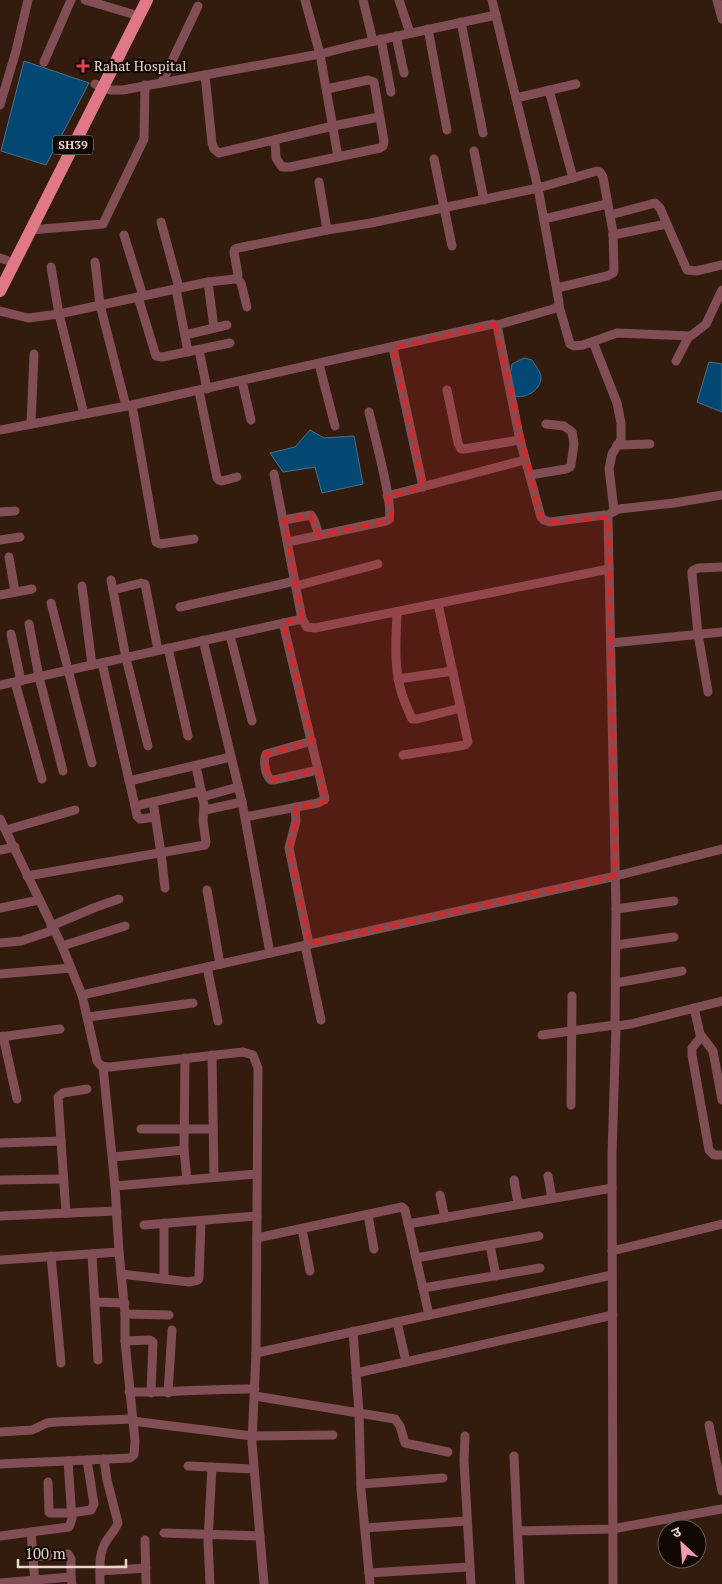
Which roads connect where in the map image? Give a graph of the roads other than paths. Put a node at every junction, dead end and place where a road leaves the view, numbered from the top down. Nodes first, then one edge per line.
1 (28, 0) edge
2 (71, 0) edge
3 (85, 0) edge
4 (139, 0) edge
5 (147, 0) edge
6 (305, 0) edge
7 (363, 0) edge
8 (399, 0) edge
9 (492, 0) edge
10 (717, 0) edge
11 (198, 6) dead end
12 (135, 15) junction
13 (496, 15) junction
14 (722, 19) edge
15 (461, 22) junction
16 (428, 29) junction
17 (410, 33) junction
18 (396, 36) junction
19 (377, 40) junction
20 (320, 54) junction
21 (44, 62) dead end
22 (404, 72) dead end
23 (205, 74) junction
24 (162, 82) junction
25 (576, 84) dead end
26 (99, 86) junction
27 (144, 86) junction
28 (327, 89) junction
29 (549, 90) junction
30 (392, 92) dead end
31 (516, 98) junction
32 (0, 105) edge
33 (379, 117) junction
34 (333, 126) junction
35 (447, 130) dead end
36 (483, 133) dead end
37 (275, 140) junction
38 (474, 151) dead end
39 (338, 157) junction
40 (434, 159) dead end
41 (573, 178) junction
42 (319, 182) dead end
43 (538, 188) junction
44 (484, 200) junction
45 (607, 204) junction
46 (445, 208) junction
47 (610, 215) junction
48 (544, 219) junction
49 (161, 222) dead end
50 (666, 224) junction
51 (30, 230) junction
52 (327, 230) junction
53 (613, 235) junction
54 (124, 236) dead end
55 (452, 246) dead end
56 (3, 259) edge
57 (96, 262) dead end
58 (722, 265) edge
59 (52, 267) dead end
60 (0, 273) edge
61 (237, 278) junction
62 (208, 282) junction
63 (557, 288) junction
64 (177, 289) junction
65 (722, 290) edge
66 (0, 291) edge
67 (140, 297) junction
68 (100, 305) junction
69 (559, 306) junction
70 (247, 307) dead end
71 (0, 311) edge
72 (59, 314) junction
73 (227, 325) dead end
74 (496, 325) junction
75 (214, 328) junction
76 (185, 335) junction
77 (690, 336) junction
78 (593, 342) junction
79 (230, 343) dead end
80 (392, 348) junction
81 (199, 350) junction
82 (188, 352) junction
83 (34, 354) dead end
84 (676, 361) dead end
85 (319, 364) junction
86 (242, 381) junction
87 (203, 390) junction
88 (447, 390) dead end
89 (129, 406) junction
90 (368, 412) dead end
91 (84, 414) junction
92 (251, 420) dead end
93 (31, 424) junction
94 (546, 424) dead end
95 (335, 426) dead end
96 (0, 430) edge
97 (520, 440) junction
98 (650, 444) dead end
99 (618, 445) junction
100 (526, 460) junction
101 (274, 474) dead end
102 (530, 475) junction
103 (237, 477) dead end
104 (423, 487) junction
105 (722, 495) edge
106 (387, 496) junction
107 (16, 511) dead end
108 (0, 512) edge
109 (611, 513) junction
110 (284, 520) junction
111 (319, 535) junction
112 (20, 537) dead end
113 (194, 539) dead end
114 (0, 540) edge
115 (288, 542) junction
116 (9, 557) dead end
117 (378, 564) dead end
118 (722, 567) edge
119 (609, 569) junction
120 (111, 580) dead end
121 (295, 584) junction
122 (82, 586) dead end
123 (32, 589) dead end
124 (113, 590) junction
125 (15, 592) junction
126 (0, 596) edge
127 (51, 603) dead end
128 (438, 604) junction
129 (180, 607) dead end
130 (397, 612) junction
131 (302, 619) junction
132 (284, 623) junction
133 (28, 624) dead end
134 (722, 632) edge
135 (11, 634) dead end
136 (230, 634) junction
137 (698, 634) junction
138 (203, 640) junction
139 (611, 643) junction
140 (168, 648) junction
141 (158, 650) junction
142 (126, 658) junction
143 (102, 663) junction
144 (92, 665) junction
145 (67, 670) junction
146 (453, 671) junction
147 (39, 677) junction
148 (398, 678) junction
149 (18, 681) junction
150 (0, 684) edge
151 (708, 692) dead end
152 (461, 708) junction
153 (252, 721) dead end
154 (188, 736) dead end
155 (312, 741) junction
156 (148, 746) dead end
157 (404, 755) dead end
158 (231, 756) junction
159 (92, 763) dead end
160 (196, 766) junction
161 (318, 770) junction
162 (63, 771) dead end
163 (42, 779) dead end
164 (129, 781) junction
165 (238, 787) junction
166 (202, 794) junction
167 (153, 802) junction
168 (242, 802) junction
169 (135, 806) junction
170 (296, 807) junction
171 (75, 810) dead end
172 (205, 810) junction
173 (155, 816) junction
174 (245, 817) junction
175 (0, 819) edge
176 (6, 830) junction
177 (15, 848) junction
178 (722, 849) edge
179 (0, 850) edge
180 (161, 853) junction
181 (27, 876) junction
182 (616, 876) junction
183 (165, 888) dead end
184 (208, 890) dead end
185 (119, 899) dead end
186 (39, 900) junction
187 (674, 901) dead end
188 (0, 908) edge
189 (616, 909) junction
190 (125, 926) dead end
191 (53, 928) junction
192 (674, 937) dead end
193 (0, 943) edge
194 (307, 944) junction
195 (616, 945) junction
196 (62, 946) junction
197 (270, 953) junction
198 (220, 964) junction
199 (207, 967) junction
200 (70, 968) junction
201 (682, 971) dead end
202 (0, 974) edge
203 (616, 983) junction
204 (82, 995) junction
205 (572, 996) dead end
206 (722, 1001) edge
207 (193, 1003) dead end
208 (694, 1008) junction
209 (88, 1017) junction
210 (321, 1020) dead end
211 (218, 1022) dead end
212 (615, 1025) junction
213 (60, 1029) dead end
214 (572, 1031) junction
215 (542, 1035) dead end
216 (2, 1036) edge
217 (701, 1037) junction
218 (212, 1055) junction
219 (184, 1058) junction
220 (103, 1067) junction
221 (87, 1089) dead end
222 (17, 1099) dead end
223 (722, 1100) edge
224 (572, 1105) dead end
225 (184, 1128) junction
226 (140, 1129) dead end
227 (213, 1129) junction
228 (61, 1141) junction
229 (0, 1143) edge
230 (184, 1150) junction
231 (722, 1154) edge
232 (113, 1157) junction
233 (257, 1174) junction
234 (548, 1176) dead end
235 (214, 1177) junction
236 (63, 1179) junction
237 (0, 1180) edge
238 (187, 1180) junction
239 (514, 1180) dead end
240 (116, 1186) junction
241 (612, 1188) junction
242 (440, 1195) dead end
243 (552, 1198) junction
244 (518, 1204) junction
245 (117, 1211) junction
246 (66, 1213) junction
247 (368, 1215) junction
248 (0, 1216) edge
249 (257, 1216) junction
250 (444, 1218) junction
251 (201, 1221) junction
252 (164, 1223) junction
253 (408, 1224) junction
254 (722, 1224) edge
255 (144, 1225) dead end
256 (302, 1229) junction
257 (539, 1236) dead end
258 (257, 1238) junction
259 (490, 1245) junction
260 (374, 1249) dead end
261 (612, 1251) junction
262 (119, 1252) junction
263 (92, 1254) junction
264 (51, 1256) junction
265 (416, 1258) junction
266 (0, 1260) edge
267 (540, 1268) dead end
268 (310, 1271) dead end
269 (121, 1274) junction
270 (612, 1275) junction
271 (496, 1276) junction
272 (164, 1279) junction
273 (423, 1288) junction
274 (95, 1302) junction
275 (124, 1302) junction
276 (125, 1314) junction
277 (169, 1315) dead end
278 (429, 1315) junction
279 (613, 1315) junction
280 (397, 1322) junction
281 (172, 1330) dead end
282 (353, 1331) junction
283 (125, 1341) junction
284 (256, 1352) junction
285 (98, 1360) dead end
286 (406, 1362) junction
287 (61, 1363) dead end
288 (356, 1373) junction
289 (130, 1392) junction
290 (151, 1392) junction
291 (168, 1393) junction
292 (255, 1393) junction
293 (359, 1413) junction
294 (132, 1420) junction
295 (708, 1425) dead end
296 (0, 1432) edge
297 (333, 1435) dead end
298 (252, 1436) junction
299 (465, 1436) dead end
300 (448, 1452) dead end
301 (514, 1456) dead end
302 (104, 1459) junction
303 (87, 1460) junction
304 (68, 1461) junction
305 (0, 1464) edge
306 (188, 1466) dead end
307 (212, 1467) junction
308 (254, 1469) junction
309 (443, 1478) dead end
310 (48, 1482) dead end
311 (361, 1484) junction
312 (722, 1492) edge
313 (722, 1509) edge
314 (71, 1513) junction
315 (466, 1521) junction
316 (365, 1528) junction
317 (612, 1529) junction
318 (518, 1531) junction
319 (31, 1532) junction
320 (164, 1533) dead end
321 (208, 1534) junction
322 (0, 1536) edge
323 (260, 1536) junction
324 (145, 1540) dead end
325 (33, 1557) junction
326 (469, 1567) junction
327 (146, 1568) junction
328 (100, 1571) junction
329 (369, 1573) junction
330 (72, 1581) edge
331 (35, 1582) edge
332 (0, 1583) edge
333 (100, 1584) edge
334 (146, 1584) edge
335 (210, 1584) edge
336 (264, 1584) edge
337 (370, 1584) edge
338 (470, 1584) edge
339 (520, 1584) edge
340 (613, 1584) edge

1 - 32 street
2 - 21 street
3 - 12 street
4 - 12 main road, SH39
5 - 12 main road, SH39
6 - 20 street
7 - 19 street
8 - 17 street
9 - 13 street
10 - 14 street
11 - 24 street
12 - 26 main road, SH39
13 - 15 street
13 - 31 street
15 - 16 street
15 - 36 street
16 - 17 street
16 - 35 street
17 - 18 street
18 - 19 street
18 - 22 street
19 - 20 street
19 - 30 street
20 - 23 street
20 - 28 street
23 - 24 street
23 - 37 street
24 - 27 street
25 - 29 street
26 - 27 street
26 - 51 main road, SH39
26 - 56 main road, SH39
27 - 51 street
28 - 33 street
28 - 34 street
29 - 31 street
29 - 41 street
31 - 43 street
33 - 34 street
33 - 39 street
34 - 37 street
34 - 39 street
37 - 39 street
38 - 44 street
40 - 46 street
41 - 43 street
41 - 45 street
42 - 52 street
43 - 44 street
43 - 48 street
44 - 46 street
45 - 47 street
45 - 48 street
46 - 52 street
46 - 55 street
47 - 50 street
47 - 53 street
48 - 63 street
49 - 64 street
50 - 53 street
50 - 58 street
51 - 66 main road, SH39
52 - 61 street
53 - 63 street
54 - 67 street
56 - 60 main road, SH39
57 - 68 street
59 - 72 street
61 - 62 street
61 - 70 street
62 - 64 street
62 - 75 street
63 - 69 street
64 - 67 street
64 - 76 street
65 - 77 street
67 - 68 street
67 - 82 street
68 - 72 street
68 - 89 street
69 - 74 street
69 - 78 street
71 - 72 street
72 - 91 street
73 - 75 street
74 - 80 street
74 - 97 street
75 - 76 street
76 - 82 street
77 - 78 street
77 - 84 street
78 - 99 street
79 - 81 street
80 - 85 street
80 - 104 street
81 - 82 street
81 - 87 street
83 - 93 street
85 - 86 street
85 - 95 street
86 - 87 street
86 - 92 street
87 - 89 street
87 - 103 street
88 - 97 street
89 - 91 street
89 - 113 street
90 - 106 street
91 - 93 street
93 - 96 street
94 - 102 street
97 - 100 street
98 - 99 street
99 - 109 street
100 - 102 street
100 - 104 street
101 - 110 street
102 - 109 street
104 - 106 street
105 - 109 street
106 - 111 street
107 - 108 street
109 - 119 street
110 - 111 street
110 - 115 street
111 - 115 street
112 - 114 street
115 - 121 street
116 - 125 street
117 - 121 street
118 - 137 street
119 - 128 street
119 - 139 street
120 - 124 street
121 - 129 street
121 - 131 street
122 - 144 street
123 - 125 street
124 - 141 street
124 - 142 street
125 - 126 street
127 - 145 street
128 - 130 street
128 - 146 street
130 - 131 street
130 - 148 street
131 - 132 street
132 - 136 street
132 - 155 street
133 - 147 street
134 - 137 street
135 - 149 street
136 - 138 street
136 - 153 street
137 - 139 street
137 - 151 street
138 - 140 street
138 - 158 street
139 - 182 street
140 - 141 street
140 - 154 street
141 - 142 street
142 - 143 street
142 - 156 street
143 - 144 street
143 - 164 street
144 - 145 street
145 - 147 street
145 - 159 street
146 - 148 street
146 - 152 street
147 - 149 street
147 - 162 street
148 - 152 street
149 - 150 street
149 - 163 street
152 - 157 street
155 - 161 street
155 - 161 street
158 - 160 street
158 - 165 street
160 - 164 street
160 - 166 street
161 - 170 street
164 - 169 street
165 - 166 street
165 - 168 street
166 - 167 street
166 - 172 street
167 - 169 street
167 - 173 street
168 - 172 street
168 - 174 street
169 - 173 street
170 - 174 street
170 - 194 street
171 - 176 street
172 - 180 street
173 - 180 street
174 - 197 street
175 - 176 street
176 - 177 street
177 - 179 street
177 - 181 street
178 - 182 street
180 - 181 street
180 - 183 street
181 - 186 street
182 - 189 street
182 - 194 street
184 - 198 street
185 - 191 street
186 - 188 street
186 - 191 street
187 - 189 street
189 - 195 street
190 - 196 street
191 - 193 street
191 - 196 street
192 - 195 street
194 - 197 street
194 - 210 street
195 - 203 street
196 - 200 street
197 - 198 street
198 - 199 street
199 - 204 street
199 - 211 street
200 - 202 street
200 - 204 street
201 - 203 street
203 - 212 street
204 - 209 street
205 - 214 street
206 - 208 street
207 - 209 street
208 - 212 street
208 - 217 street
209 - 220 street
212 - 214 street
212 - 241 street
213 - 216 street
214 - 215 street
214 - 224 street
216 - 222 street
217 - 223 street
217 - 231 street
218 - 219 street
218 - 227 street
218 - 233 street
219 - 220 street
219 - 225 street
220 - 232 street
221 - 228 street
225 - 226 street
225 - 227 street
225 - 230 street
227 - 235 street
228 - 229 street
228 - 236 street
230 - 232 street
230 - 238 street
232 - 240 street
233 - 235 street
233 - 249 street
234 - 243 street
235 - 238 street
236 - 237 street
236 - 246 street
238 - 240 street
239 - 244 street
240 - 245 street
241 - 243 street
241 - 261 street
242 - 250 street
243 - 244 street
244 - 250 street
245 - 246 street
245 - 262 street
246 - 248 street
247 - 253 street
247 - 256 street
247 - 260 street
249 - 251 street
249 - 258 street
250 - 253 street
251 - 252 street
251 - 272 street
252 - 255 street
252 - 272 street
253 - 265 street
254 - 261 street
256 - 258 street
256 - 268 street
257 - 259 street
258 - 284 street
259 - 265 street
259 - 271 street
261 - 270 street
262 - 263 street
262 - 269 street
263 - 264 street
263 - 274 street
264 - 266 street
264 - 287 street
265 - 273 street
267 - 271 street
269 - 272 street
269 - 275 street
270 - 278 street
270 - 279 street
271 - 273 street
273 - 278 street
274 - 275 street
274 - 285 street
275 - 276 street
276 - 277 street
276 - 283 street
278 - 280 street
279 - 286 street
279 - 317 street
280 - 282 street
280 - 286 street
281 - 291 street
282 - 284 street
282 - 288 street
283 - 289 street
283 - 290 street
284 - 292 street
286 - 288 street
288 - 293 street
289 - 290 street
289 - 294 street
290 - 291 street
291 - 292 street
292 - 293 street
292 - 298 street
293 - 300 street
293 - 311 street
294 - 296 street
294 - 298 street
294 - 302 street
295 - 312 street
297 - 298 street
298 - 308 street
299 - 315 street
301 - 318 street
302 - 303 street
302 - 328 street
303 - 304 street
303 - 314 street
304 - 305 street
304 - 314 street
306 - 307 street
307 - 308 street
307 - 321 street
308 - 323 street
309 - 311 street
310 - 314 street
311 - 316 street
313 - 317 street
314 - 319 street
315 - 316 street
315 - 326 street
316 - 329 street
317 - 318 street
317 - 340 street
318 - 339 street
319 - 322 street
319 - 325 street
320 - 321 street
321 - 323 street
321 - 335 street
323 - 336 street
324 - 327 street
325 - 330 street
325 - 331 street
326 - 329 street
326 - 338 street
327 - 328 street
327 - 334 street
328 - 333 street
329 - 337 street
330 - 331 street
331 - 332 street

